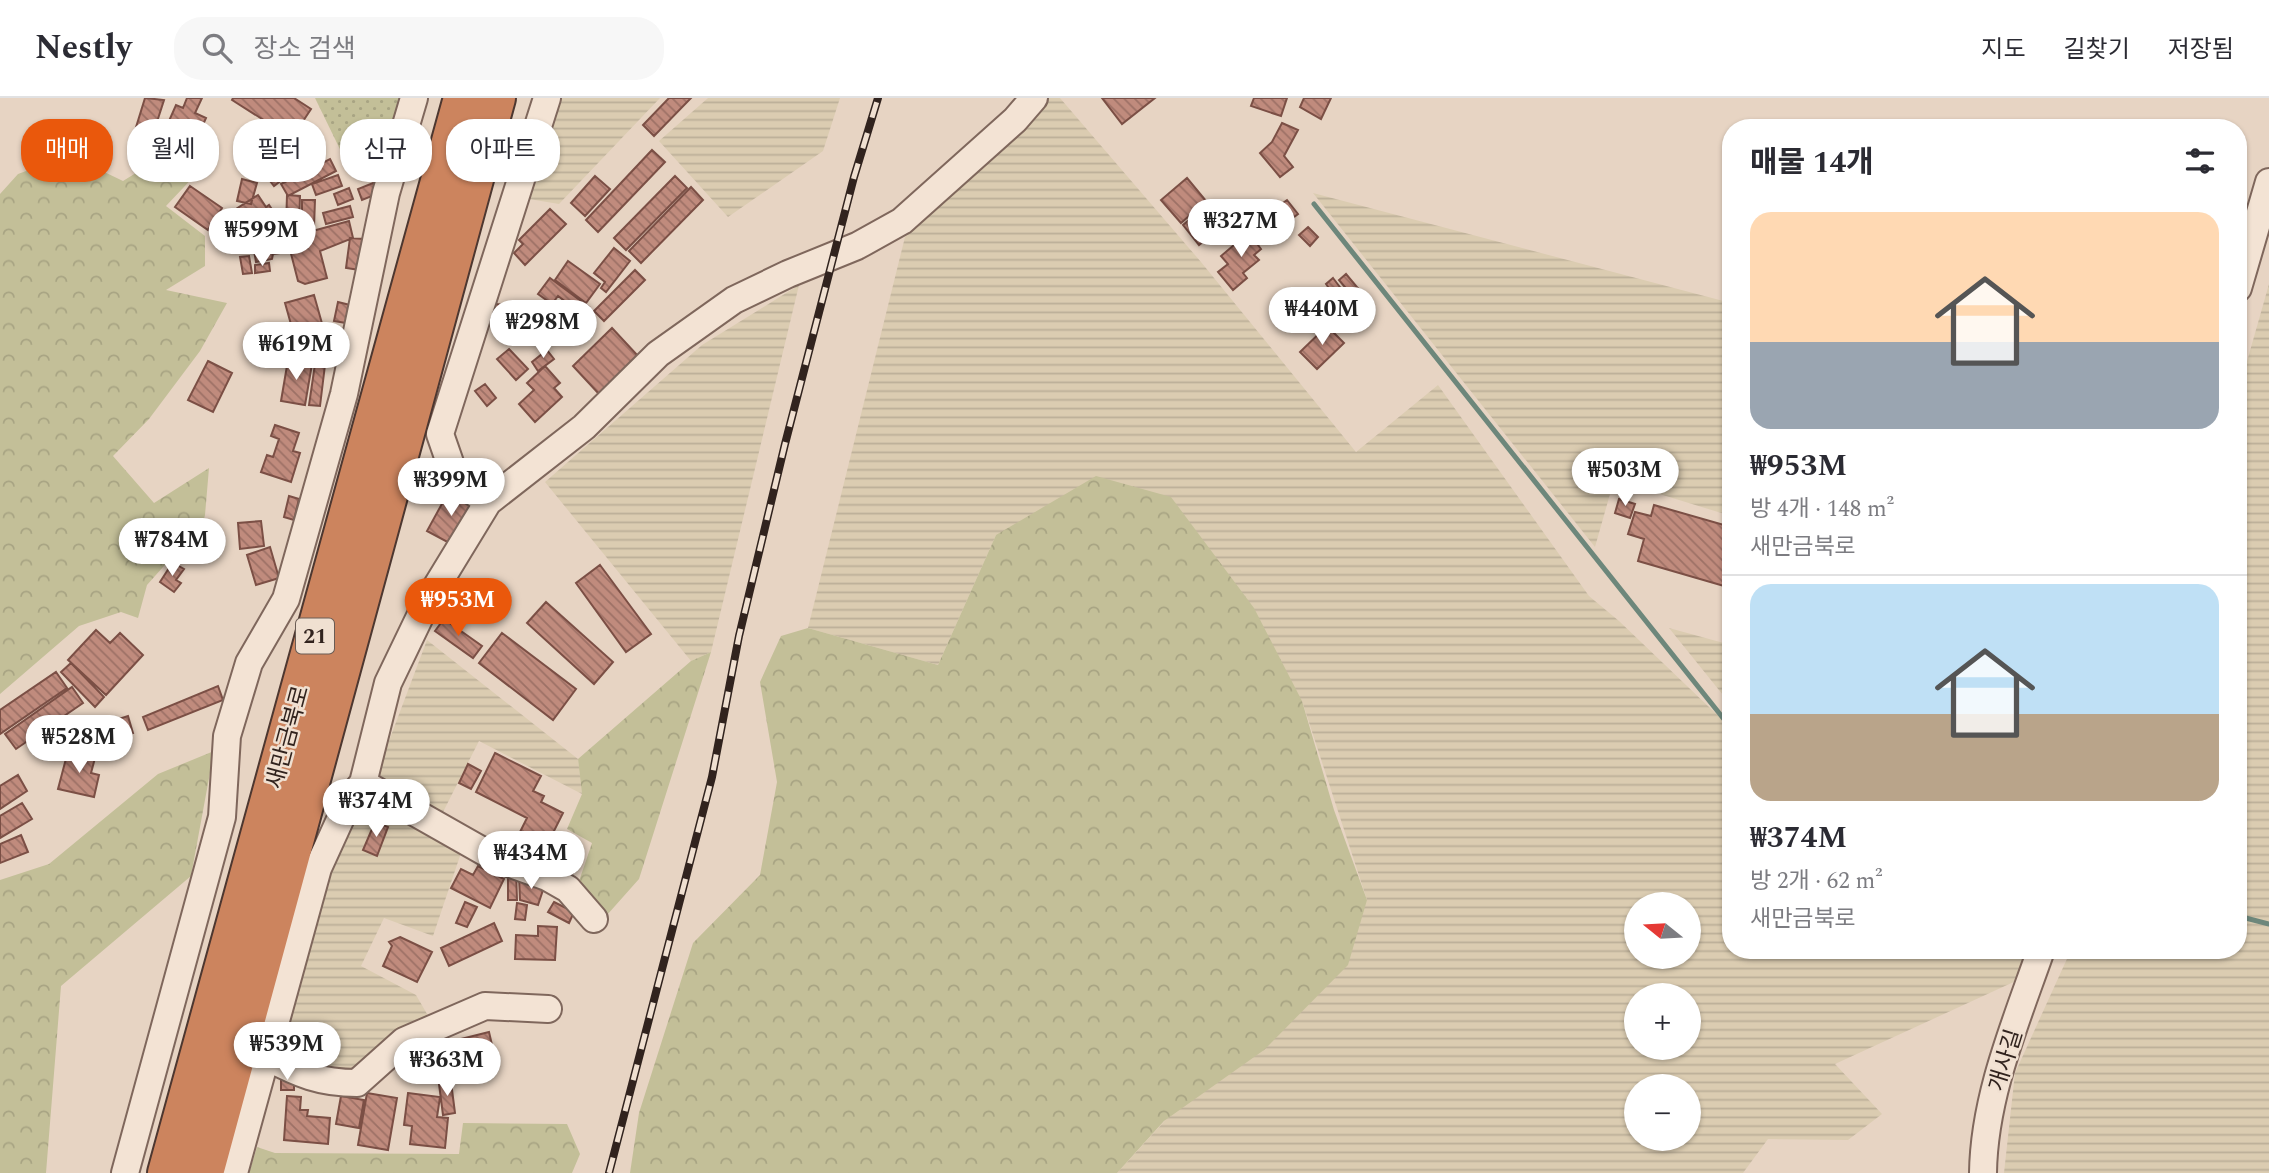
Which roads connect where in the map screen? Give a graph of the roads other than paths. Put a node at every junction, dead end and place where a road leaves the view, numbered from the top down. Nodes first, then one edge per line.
1 (414, 98) edge
2 (463, 98) edge
3 (496, 98) edge
4 (514, 98) edge
5 (547, 98) edge
6 (1034, 98) edge
7 (2269, 182) edge
8 (471, 185) junction
9 (2247, 257) edge
10 (488, 502) junction
11 (363, 783) junction
12 (594, 919) dead end
13 (2038, 959) edge
14 (548, 1009) dead end
15 (267, 1057) junction
16 (125, 1173) edge
17 (167, 1173) edge
18 (204, 1173) edge
19 (234, 1173) edge
20 (1983, 1173) edge

1 - 16 street
2 - 17 highway, 새만금북로 / 21
3 - 8 highway, 새만금북로 / 21
4 - 8 highway
5 - 10 street
6 - 10 street
7 - 9 street
8 - 18 highway, 새만금북로 / 21
10 - 11 street
11 - 12 street
11 - 15 street
13 - 20 street, 개사길
14 - 15 street
15 - 19 street

